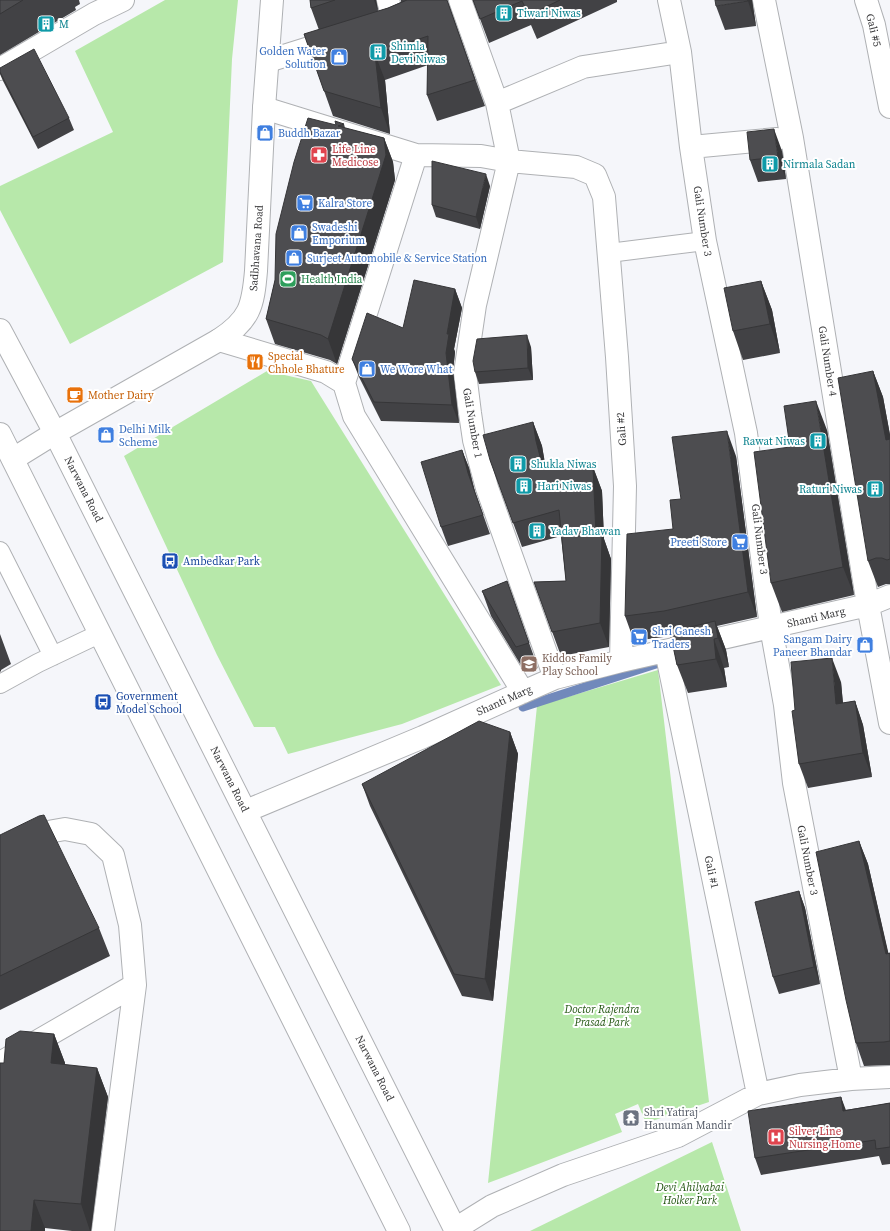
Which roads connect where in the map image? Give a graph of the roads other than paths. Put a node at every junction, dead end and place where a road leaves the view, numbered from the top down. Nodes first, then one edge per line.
1 (122, 0) edge
2 (272, 0) edge
3 (388, 0) edge
4 (460, 0) edge
5 (669, 0) edge
6 (764, 0) edge
7 (866, 0) edge
8 (680, 52) junction
9 (268, 61) junction
10 (0, 69) edge
11 (497, 103) junction
12 (890, 107) edge
13 (264, 108) junction
14 (792, 138) junction
15 (691, 147) junction
16 (416, 155) junction
17 (510, 161) junction
18 (705, 241) junction
19 (609, 253) junction
20 (0, 330) edge
21 (219, 340) junction
22 (344, 383) junction
23 (56, 433) junction
24 (0, 434) edge
25 (14, 459) junction
26 (0, 551) edge
27 (890, 596) edge
28 (868, 605) junction
29 (771, 627) junction
30 (99, 634) junction
31 (666, 651) junction
32 (53, 656) junction
33 (621, 661) junction
34 (555, 678) junction
35 (0, 684) edge
36 (522, 692) junction
37 (890, 722) edge
38 (246, 811) junction
39 (0, 851) edge
40 (135, 985) junction
41 (0, 1063) edge
42 (890, 1077) edge
43 (851, 1079) junction
44 (758, 1094) junction
45 (455, 1230) edge
46 (103, 1231) edge
47 (399, 1231) edge

1 - 10 street
2 - 9 street, Sadbhavana Road
3 - 9 street
4 - 11 street
5 - 8 street, Gali Number 3
6 - 14 street, Gali Number 4
7 - 12 street, Gali #5
8 - 11 street
8 - 15 street, Gali Number 3
9 - 13 street, Sadbhavana Road
11 - 17 street
13 - 16 street, Gali #2
13 - 21 street, Sadbhavana Road
14 - 15 street
14 - 28 street, Gali Number 4
15 - 18 street, Gali Number 3
16 - 17 street, Gali #2
16 - 22 street
17 - 19 street, Gali #2
17 - 34 street, Gali Number 1
18 - 19 lane
18 - 29 street, Gali Number 3
19 - 33 street, Gali #2
20 - 23 street, Narwana Road
21 - 22 street
21 - 23 street, Sadbhavana Road
22 - 36 street
23 - 25 street, Sadbhavana Road
23 - 38 street, Narwana Road
24 - 25 street
25 - 30 street
26 - 32 lane
27 - 28 street, Shanti Marg
28 - 29 street, Shanti Marg
28 - 37 street, Gali Number 4
29 - 31 street, Shanti Marg
29 - 43 street, Gali Number 3
30 - 32 lane
30 - 47 street
31 - 33 street, Shanti Marg
31 - 44 street, Gali #1
32 - 35 lane
33 - 34 street, Shanti Marg
34 - 36 street, Shanti Marg
36 - 38 street, Shanti Marg
38 - 45 street, Narwana Road
39 - 40 street
40 - 41 street
40 - 46 street
42 - 43 street
43 - 44 street
44 - 45 street

